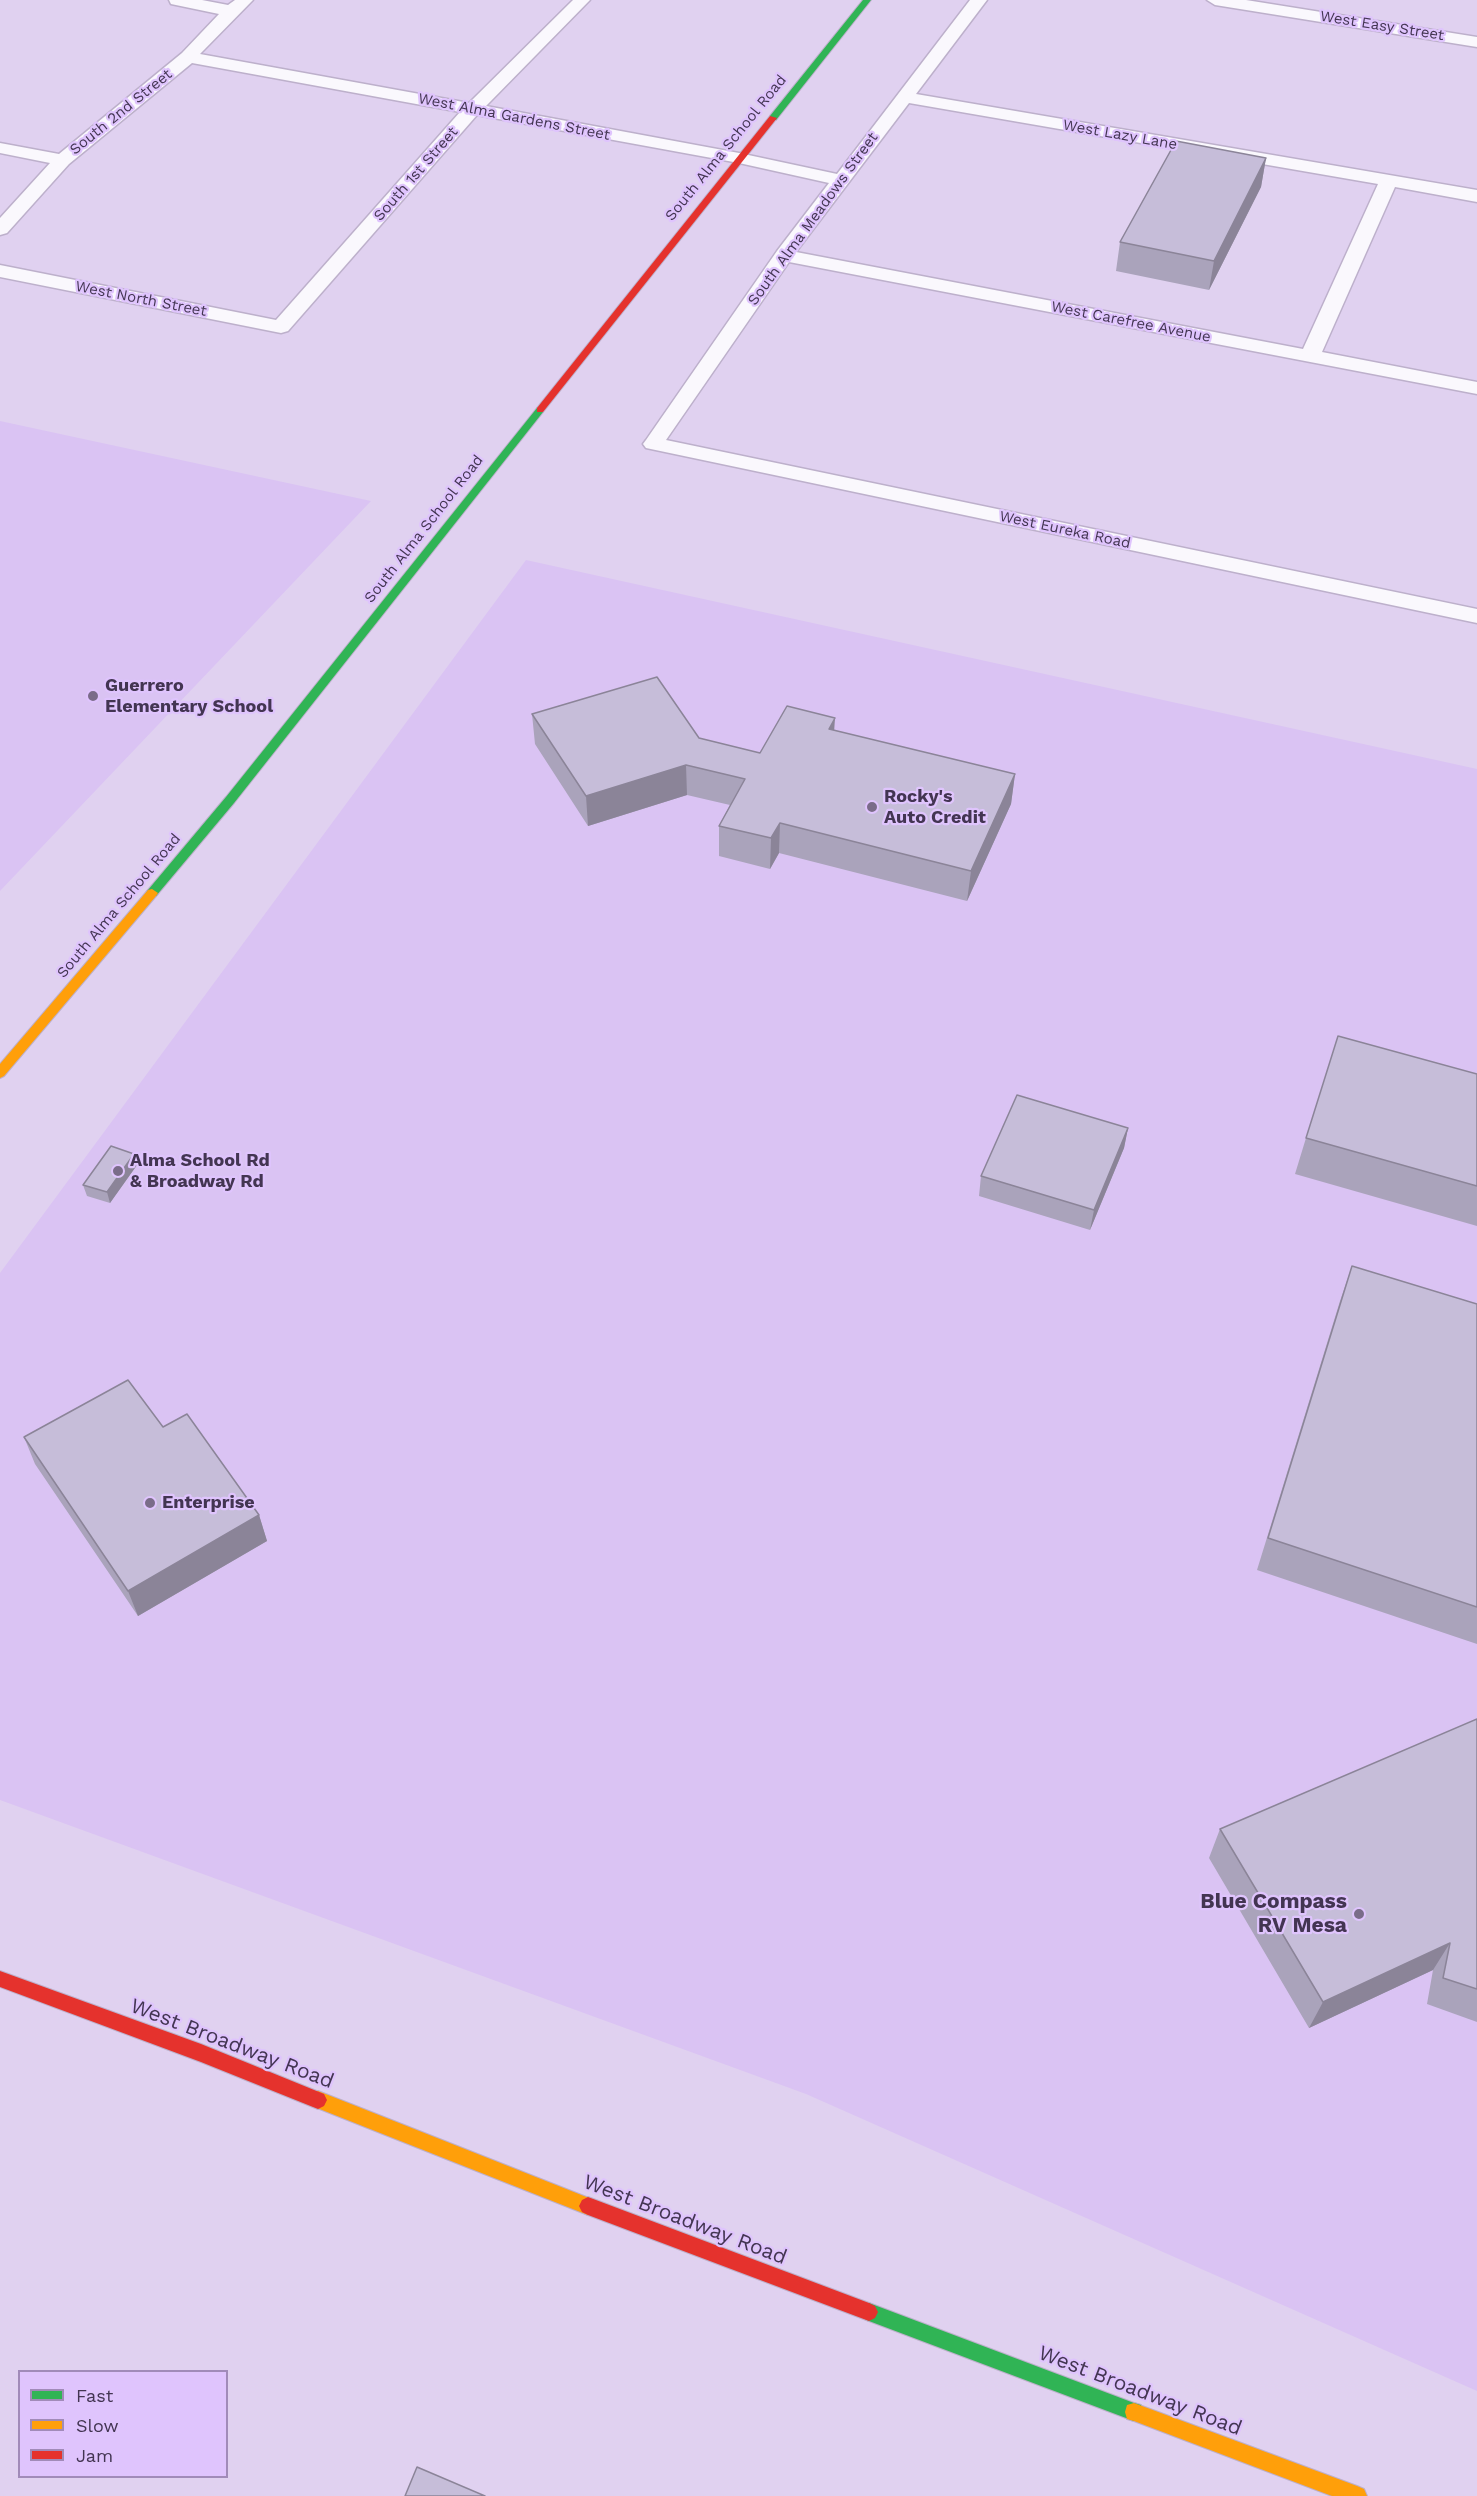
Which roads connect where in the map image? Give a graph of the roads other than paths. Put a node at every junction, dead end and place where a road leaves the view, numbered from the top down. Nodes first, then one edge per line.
1 (177, 0) edge
2 (582, 0) edge
3 (867, 0) edge
4 (979, 0) edge
5 (1215, 0) edge
6 (238, 6) edge
7 (1477, 42) edge
8 (188, 57) junction
9 (904, 97) junction
10 (473, 109) junction
11 (0, 148) edge
12 (739, 158) junction
13 (63, 160) junction
14 (840, 180) junction
15 (1389, 181) junction
16 (1477, 196) edge
17 (0, 229) edge
18 (784, 255) junction
19 (0, 271) edge
20 (281, 327) joint
21 (1310, 356) junction
22 (1477, 388) edge
23 (653, 444) joint
24 (1477, 616) edge
25 (0, 1073) edge
26 (0, 1979) edge
27 (1357, 2496) edge

1 - 6 lane
2 - 10 lane, South 1st Street
3 - 12 main road, South Alma School Road
4 - 9 lane, South Alma Meadows Street
5 - 7 lane, West Easy Street
6 - 8 lane, South 2nd Street
8 - 10 lane, West Alma Gardens Street
8 - 13 lane, South 2nd Street
9 - 14 lane, South Alma Meadows Street
9 - 15 lane, West Lazy Lane
10 - 12 lane, West Alma Gardens Street
10 - 20 lane, South 1st Street
11 - 13 lane
12 - 14 lane, West Alma Gardens Street
12 - 25 main road, South Alma School Road
13 - 17 lane, South 2nd Street
14 - 18 lane, South Alma Meadows Street
15 - 16 lane, West Lazy Lane
15 - 21 lane
18 - 21 lane, West Carefree Avenue
18 - 23 lane, South Alma Meadows Street
19 - 20 lane, West North Street
21 - 22 lane, West Carefree Avenue
23 - 24 lane, West Eureka Road
26 - 27 main road, West Broadway Road

